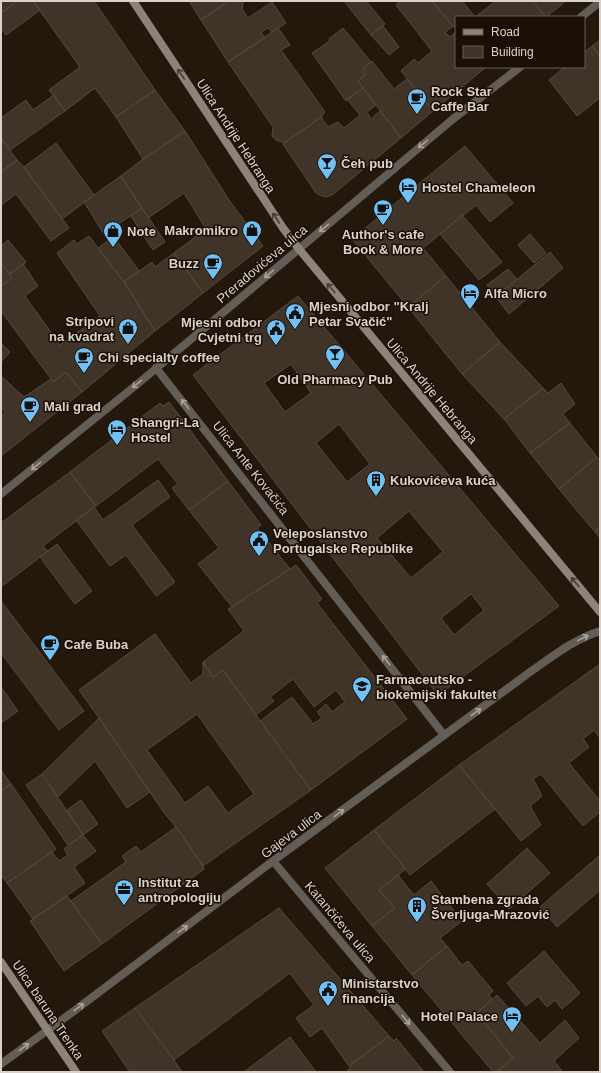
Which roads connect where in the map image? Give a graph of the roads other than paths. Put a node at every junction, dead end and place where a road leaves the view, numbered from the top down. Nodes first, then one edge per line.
1 (132, 1) edge
2 (600, 2) edge
3 (582, 16) edge
4 (519, 68) edge
5 (299, 249) junction
6 (156, 368) junction
7 (1, 494) edge
8 (600, 612) edge
9 (600, 631) edge
10 (444, 735) junction
11 (273, 861) junction
12 (1, 962) edge
13 (48, 1030) junction
14 (1, 1064) edge
15 (76, 1072) edge
16 (450, 1072) edge

5 -> 1 main road, Ulica Andrije Hebranga
2 - 3 street
4 -> 5 street, Preradovićeva ulica
5 -> 6 street, Preradovićeva ulica
8 -> 5 main road, Ulica Andrije Hebranga
6 -> 7 street, Preradovićeva ulica
10 -> 6 street, Ulica Ante Kovačića
10 -> 9 street, Gajeva ulica
11 -> 10 street, Gajeva ulica
13 -> 11 street, Gajeva ulica
11 -> 16 street, Katančićeva ulica
12 - 13 main road, Ulica baruna Trenka
14 -> 13 street, Gajeva ulica
13 - 15 main road, Ulica baruna Trenka

